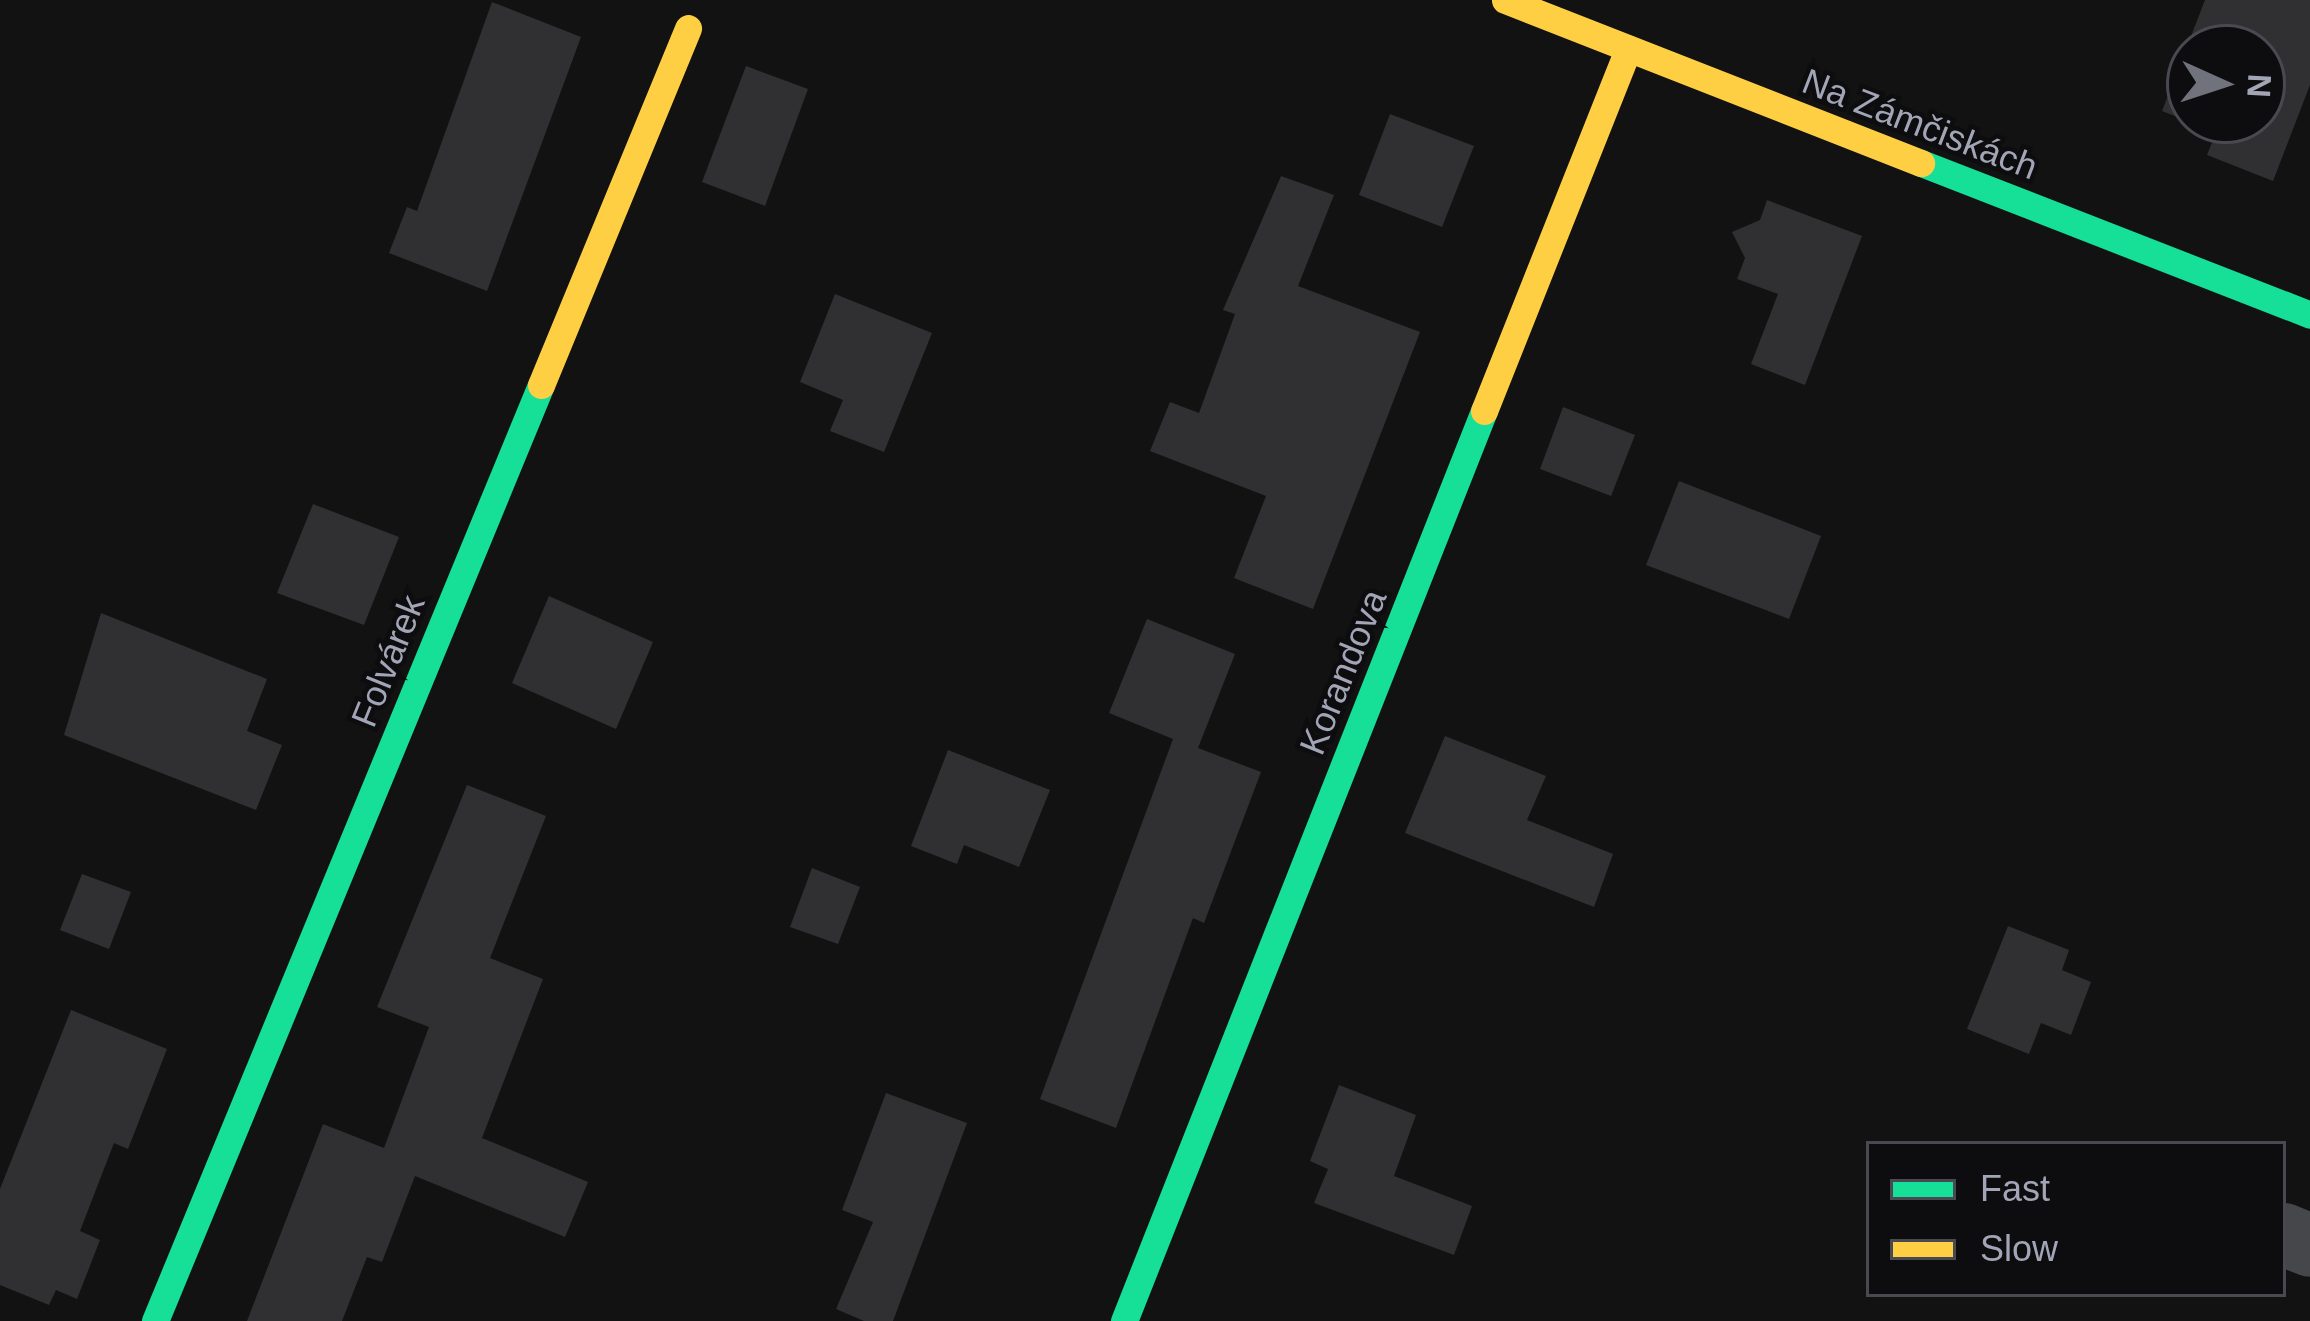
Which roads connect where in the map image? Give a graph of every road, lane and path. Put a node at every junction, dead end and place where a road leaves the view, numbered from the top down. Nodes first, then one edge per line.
1 (1505, 0) edge
2 (688, 28) dead end
3 (1628, 49) junction
4 (2310, 315) edge
5 (155, 1321) edge
6 (1124, 1321) edge

1 - 3 street, Na Zámčiskách
2 - 5 street, Folvárek
3 - 4 street, Na Zámčiskách
3 - 6 street, Korandova

